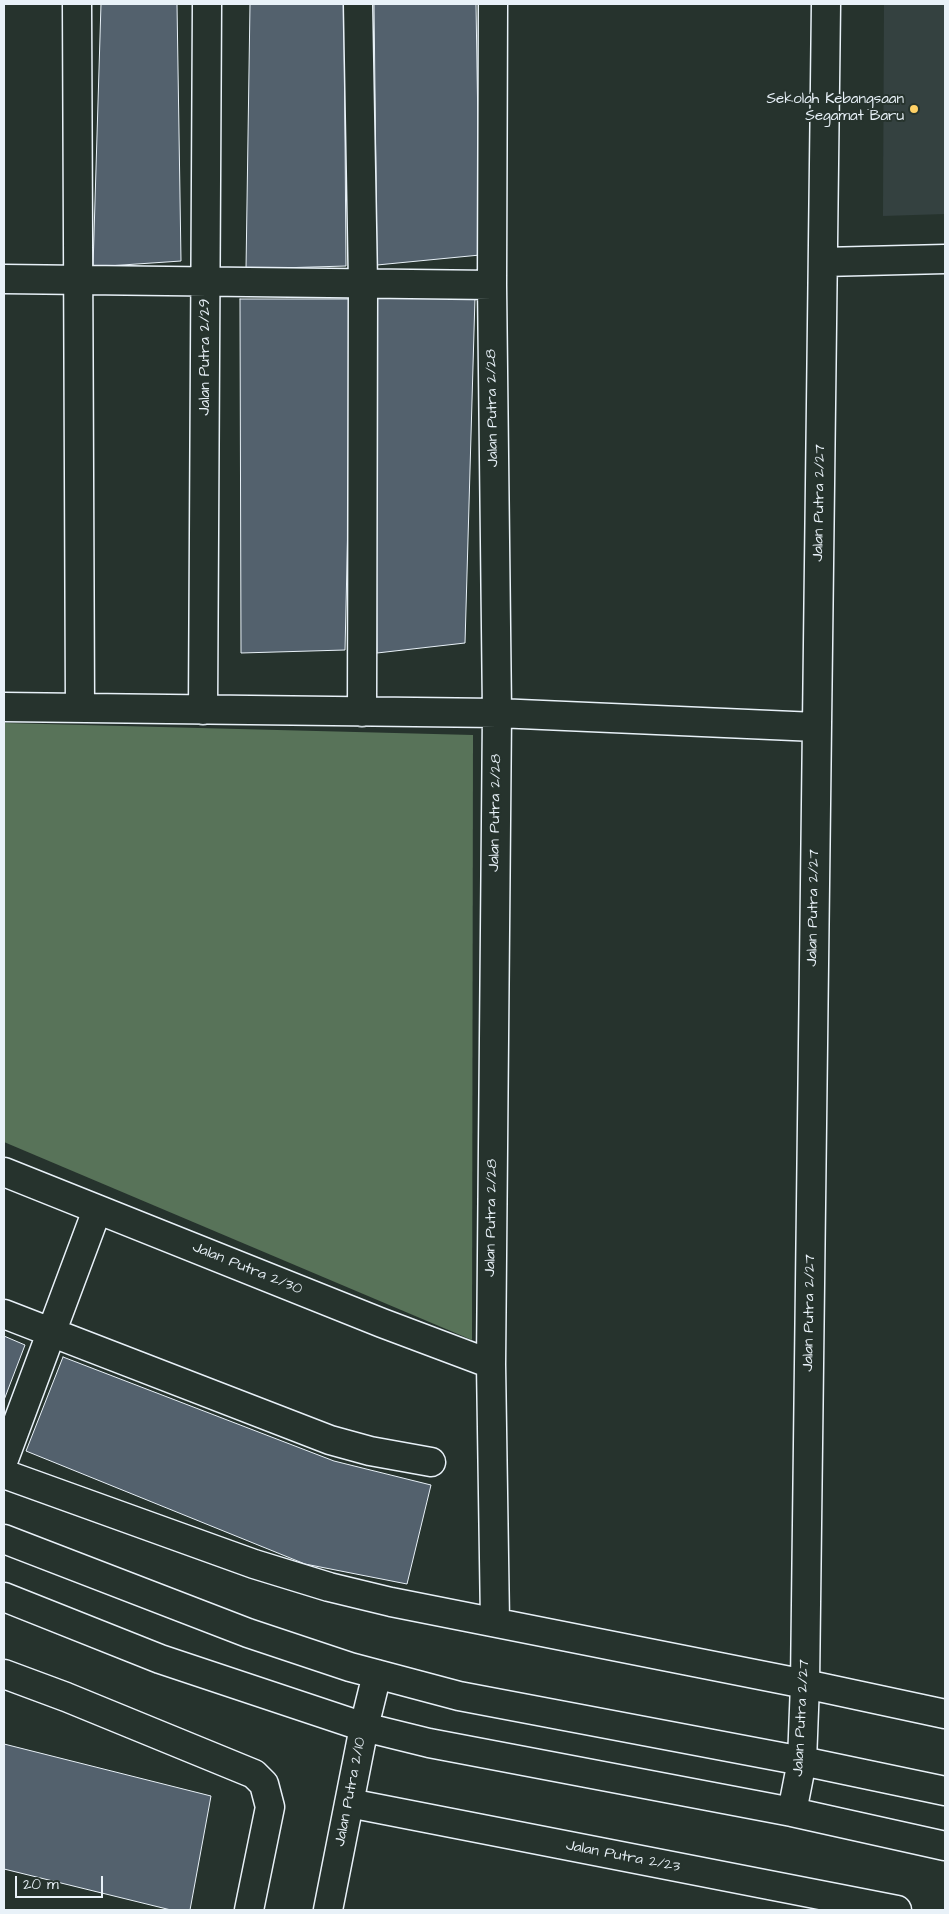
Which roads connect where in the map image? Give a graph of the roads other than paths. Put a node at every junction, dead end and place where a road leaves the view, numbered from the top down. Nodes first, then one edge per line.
1 (77, 4) edge
2 (207, 4) edge
3 (358, 4) edge
4 (493, 4) edge
5 (826, 4) edge
6 (945, 259) edge
7 (823, 262) junction
8 (4, 279) edge
9 (78, 280) junction
10 (206, 282) junction
11 (363, 283) junction
12 (492, 285) junction
13 (4, 707) edge
14 (80, 708) junction
15 (203, 710) junction
16 (362, 712) junction
17 (497, 713) junction
18 (816, 727) junction
19 (4, 1172) edge
20 (97, 1210) junction
21 (4, 1314) edge
22 (51, 1332) junction
23 (491, 1364) junction
24 (4, 1459) edge
25 (431, 1462) dead end
26 (4, 1474) edge
27 (4, 1539) edge
28 (4, 1597) edge
29 (495, 1622) junction
30 (4, 1674) edge
31 (377, 1674) junction
32 (805, 1684) junction
33 (945, 1714) edge
34 (364, 1727) junction
35 (802, 1761) junction
36 (945, 1791) edge
37 (349, 1803) junction
38 (792, 1812) junction
39 (945, 1846) edge
40 (249, 1910) edge
41 (328, 1910) edge
42 (897, 1910) edge

1 - 9 street
2 - 10 street, Jalan Putra 2/29
3 - 11 street
4 - 12 street, Jalan Putra 2/28
5 - 7 street, Jalan Putra 2/27
6 - 7 street
7 - 18 street, Jalan Putra 2/27
8 - 9 street
9 - 10 street
9 - 14 street
10 - 11 street
10 - 15 street, Jalan Putra 2/29
11 - 12 street
11 - 16 street
12 - 17 street, Jalan Putra 2/28
13 - 14 street
14 - 15 street
15 - 16 street
16 - 17 street
17 - 18 street
17 - 23 street, Jalan Putra 2/28
18 - 32 street, Jalan Putra 2/27
19 - 20 street, Jalan Putra 2/30
20 - 22 street
20 - 23 street, Jalan Putra 2/30
21 - 22 street
22 - 24 street
22 - 25 street
23 - 29 street, Jalan Putra 2/28
26 - 29 street
27 - 31 street
28 - 34 street
29 - 32 street
30 - 40 street
31 - 34 street, Jalan Putra 2/10
31 - 35 street
32 - 33 street
32 - 35 street, Jalan Putra 2/27
34 - 37 street, Jalan Putra 2/10
34 - 38 street
35 - 36 street
35 - 38 street, Jalan Putra 2/27
37 - 41 street, Jalan Putra 2/10
37 - 42 street, Jalan Putra 2/23
38 - 39 street

